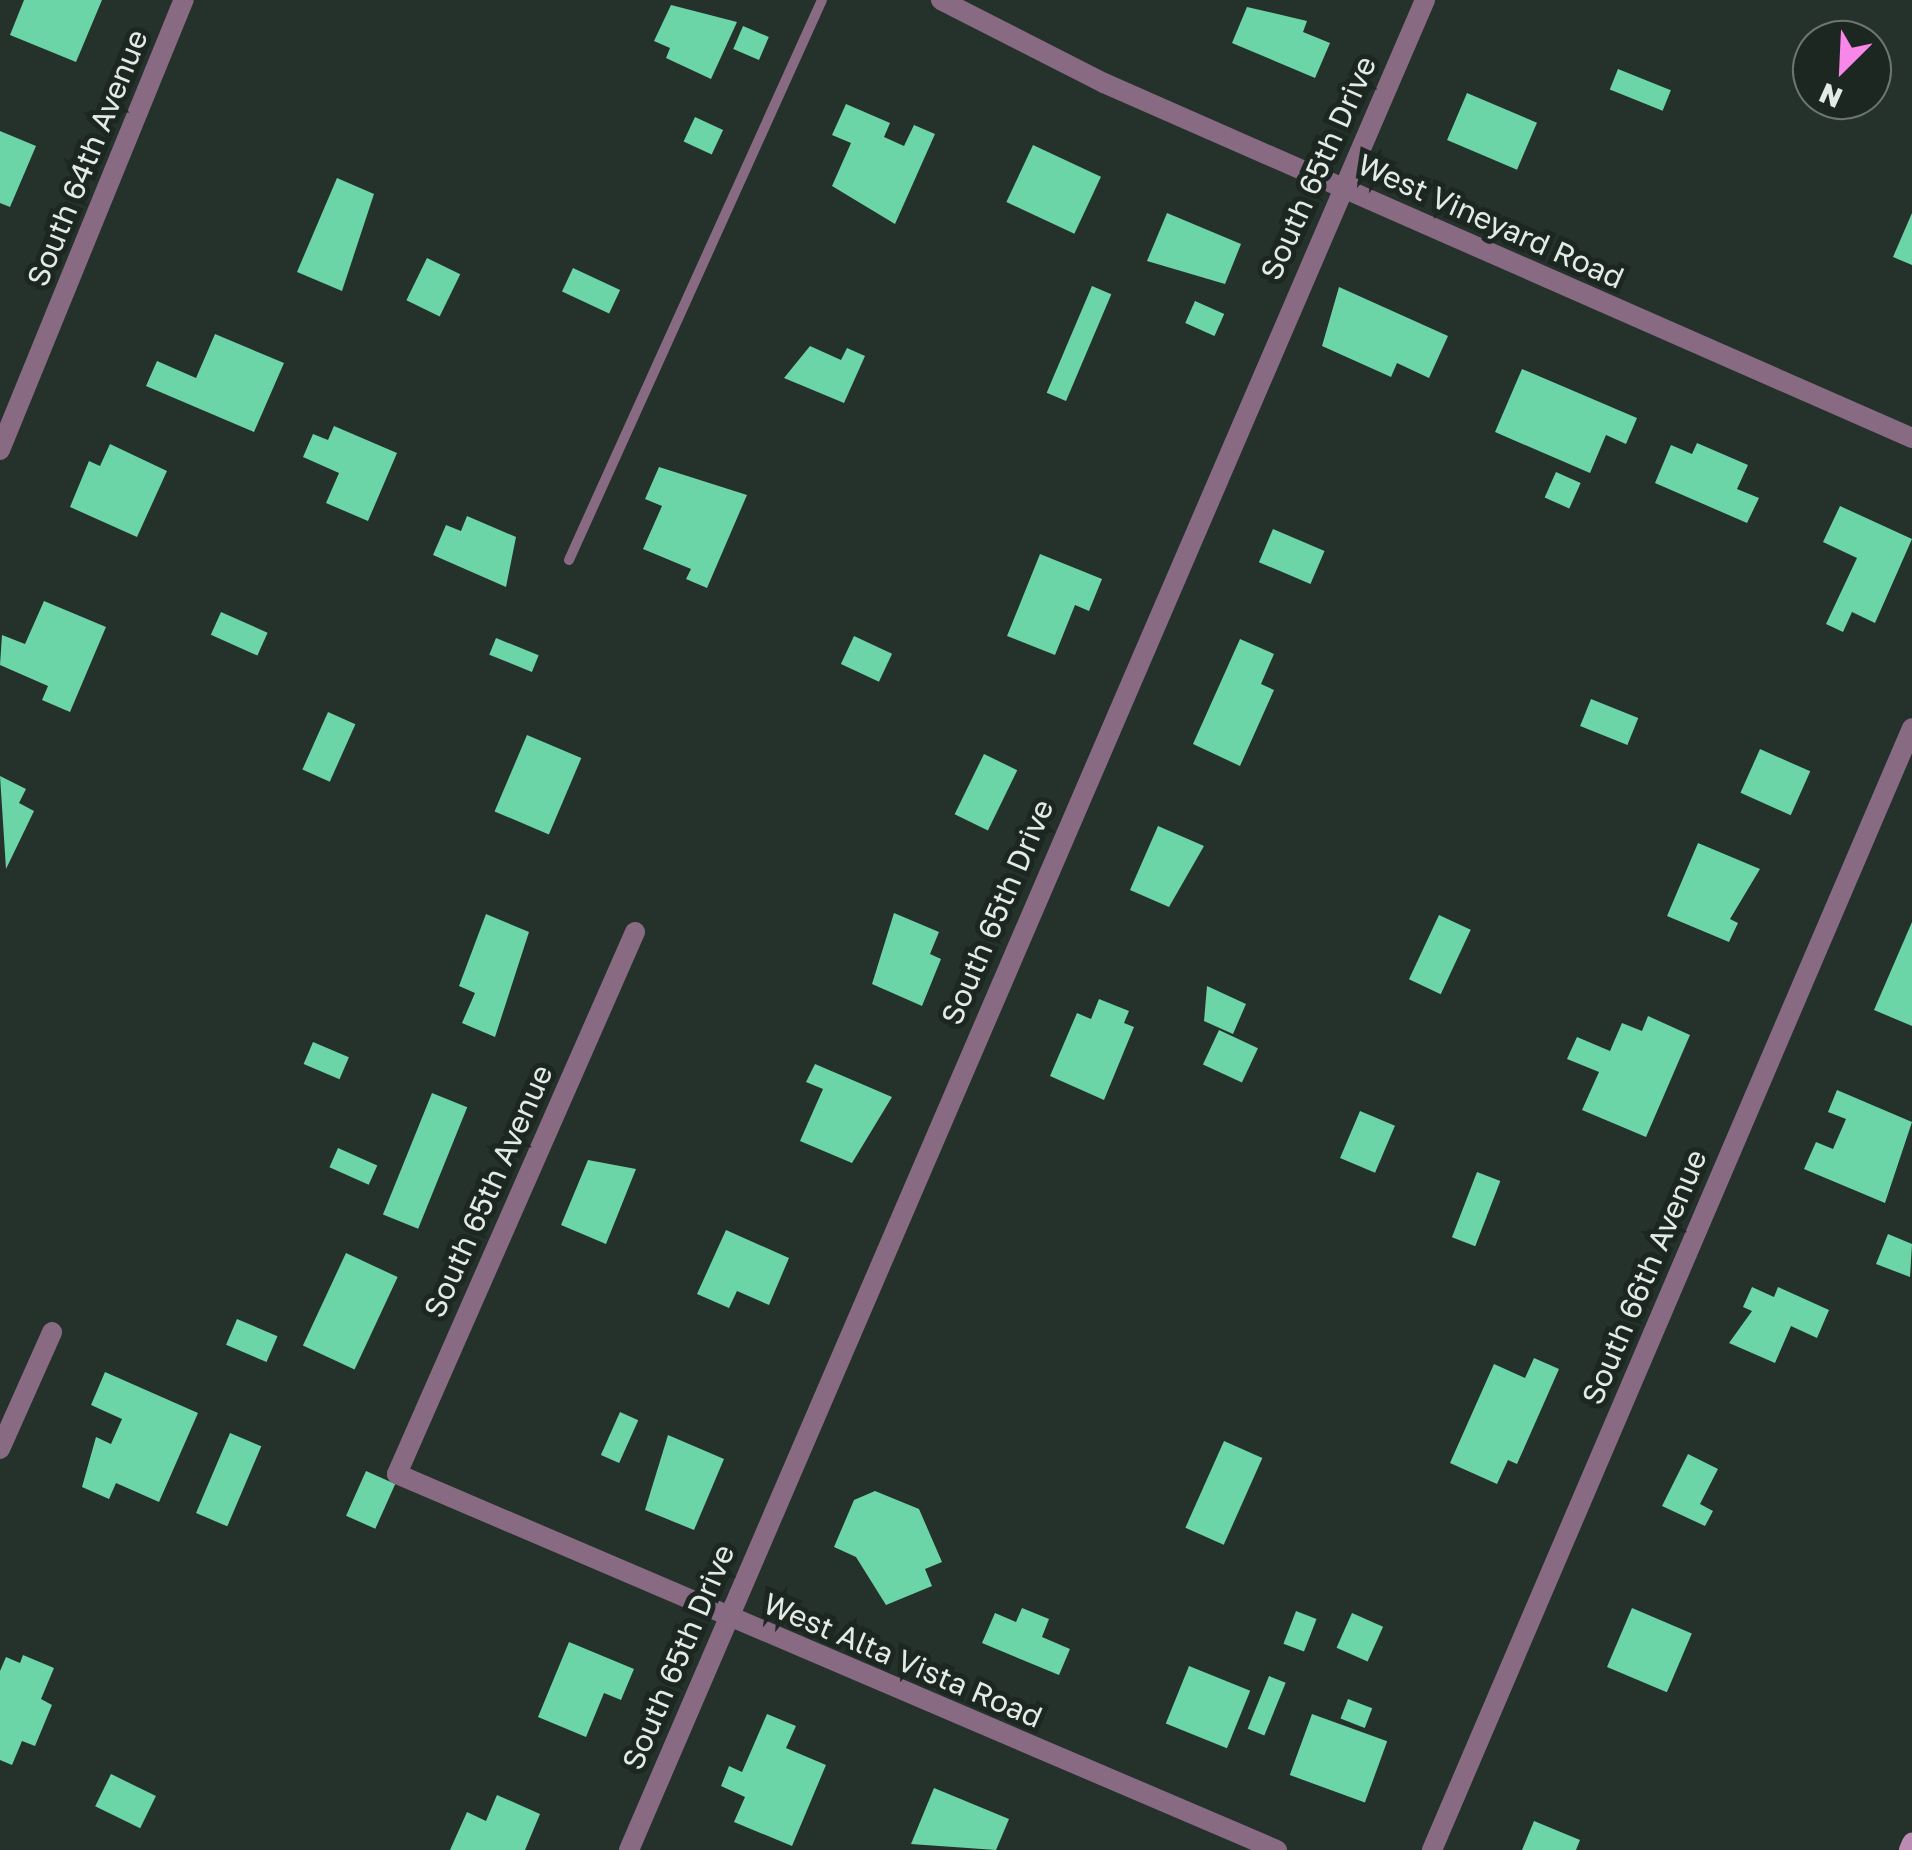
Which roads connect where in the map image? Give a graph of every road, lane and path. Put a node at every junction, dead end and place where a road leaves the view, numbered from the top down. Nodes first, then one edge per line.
1 (184, 0) edge
2 (822, 0) edge
3 (942, 0) edge
4 (1425, 0) edge
5 (1341, 188) junction
6 (1912, 438) edge
7 (0, 450) edge
8 (569, 560) dead end
9 (1912, 728) edge
10 (635, 932) dead end
11 (52, 1332) dead end
12 (0, 1450) edge
13 (397, 1474) joint
14 (726, 1619) junction
15 (1912, 1842) edge
16 (630, 1850) edge
17 (1277, 1850) edge
18 (1432, 1850) edge
19 (1909, 1850) edge

1 - 7 street, South 64th Avenue
2 - 8 lane
3 - 5 street, West Vineyard Road
4 - 5 street, South 65th Drive
5 - 6 street, West Vineyard Road
5 - 14 street, South 65th Drive
9 - 18 street, South 66th Avenue
10 - 13 street, South 65th Avenue
11 - 12 street
13 - 14 street, West Alta Vista Road
14 - 16 street, South 65th Drive
14 - 17 street, West Alta Vista Road
15 - 19 main road

